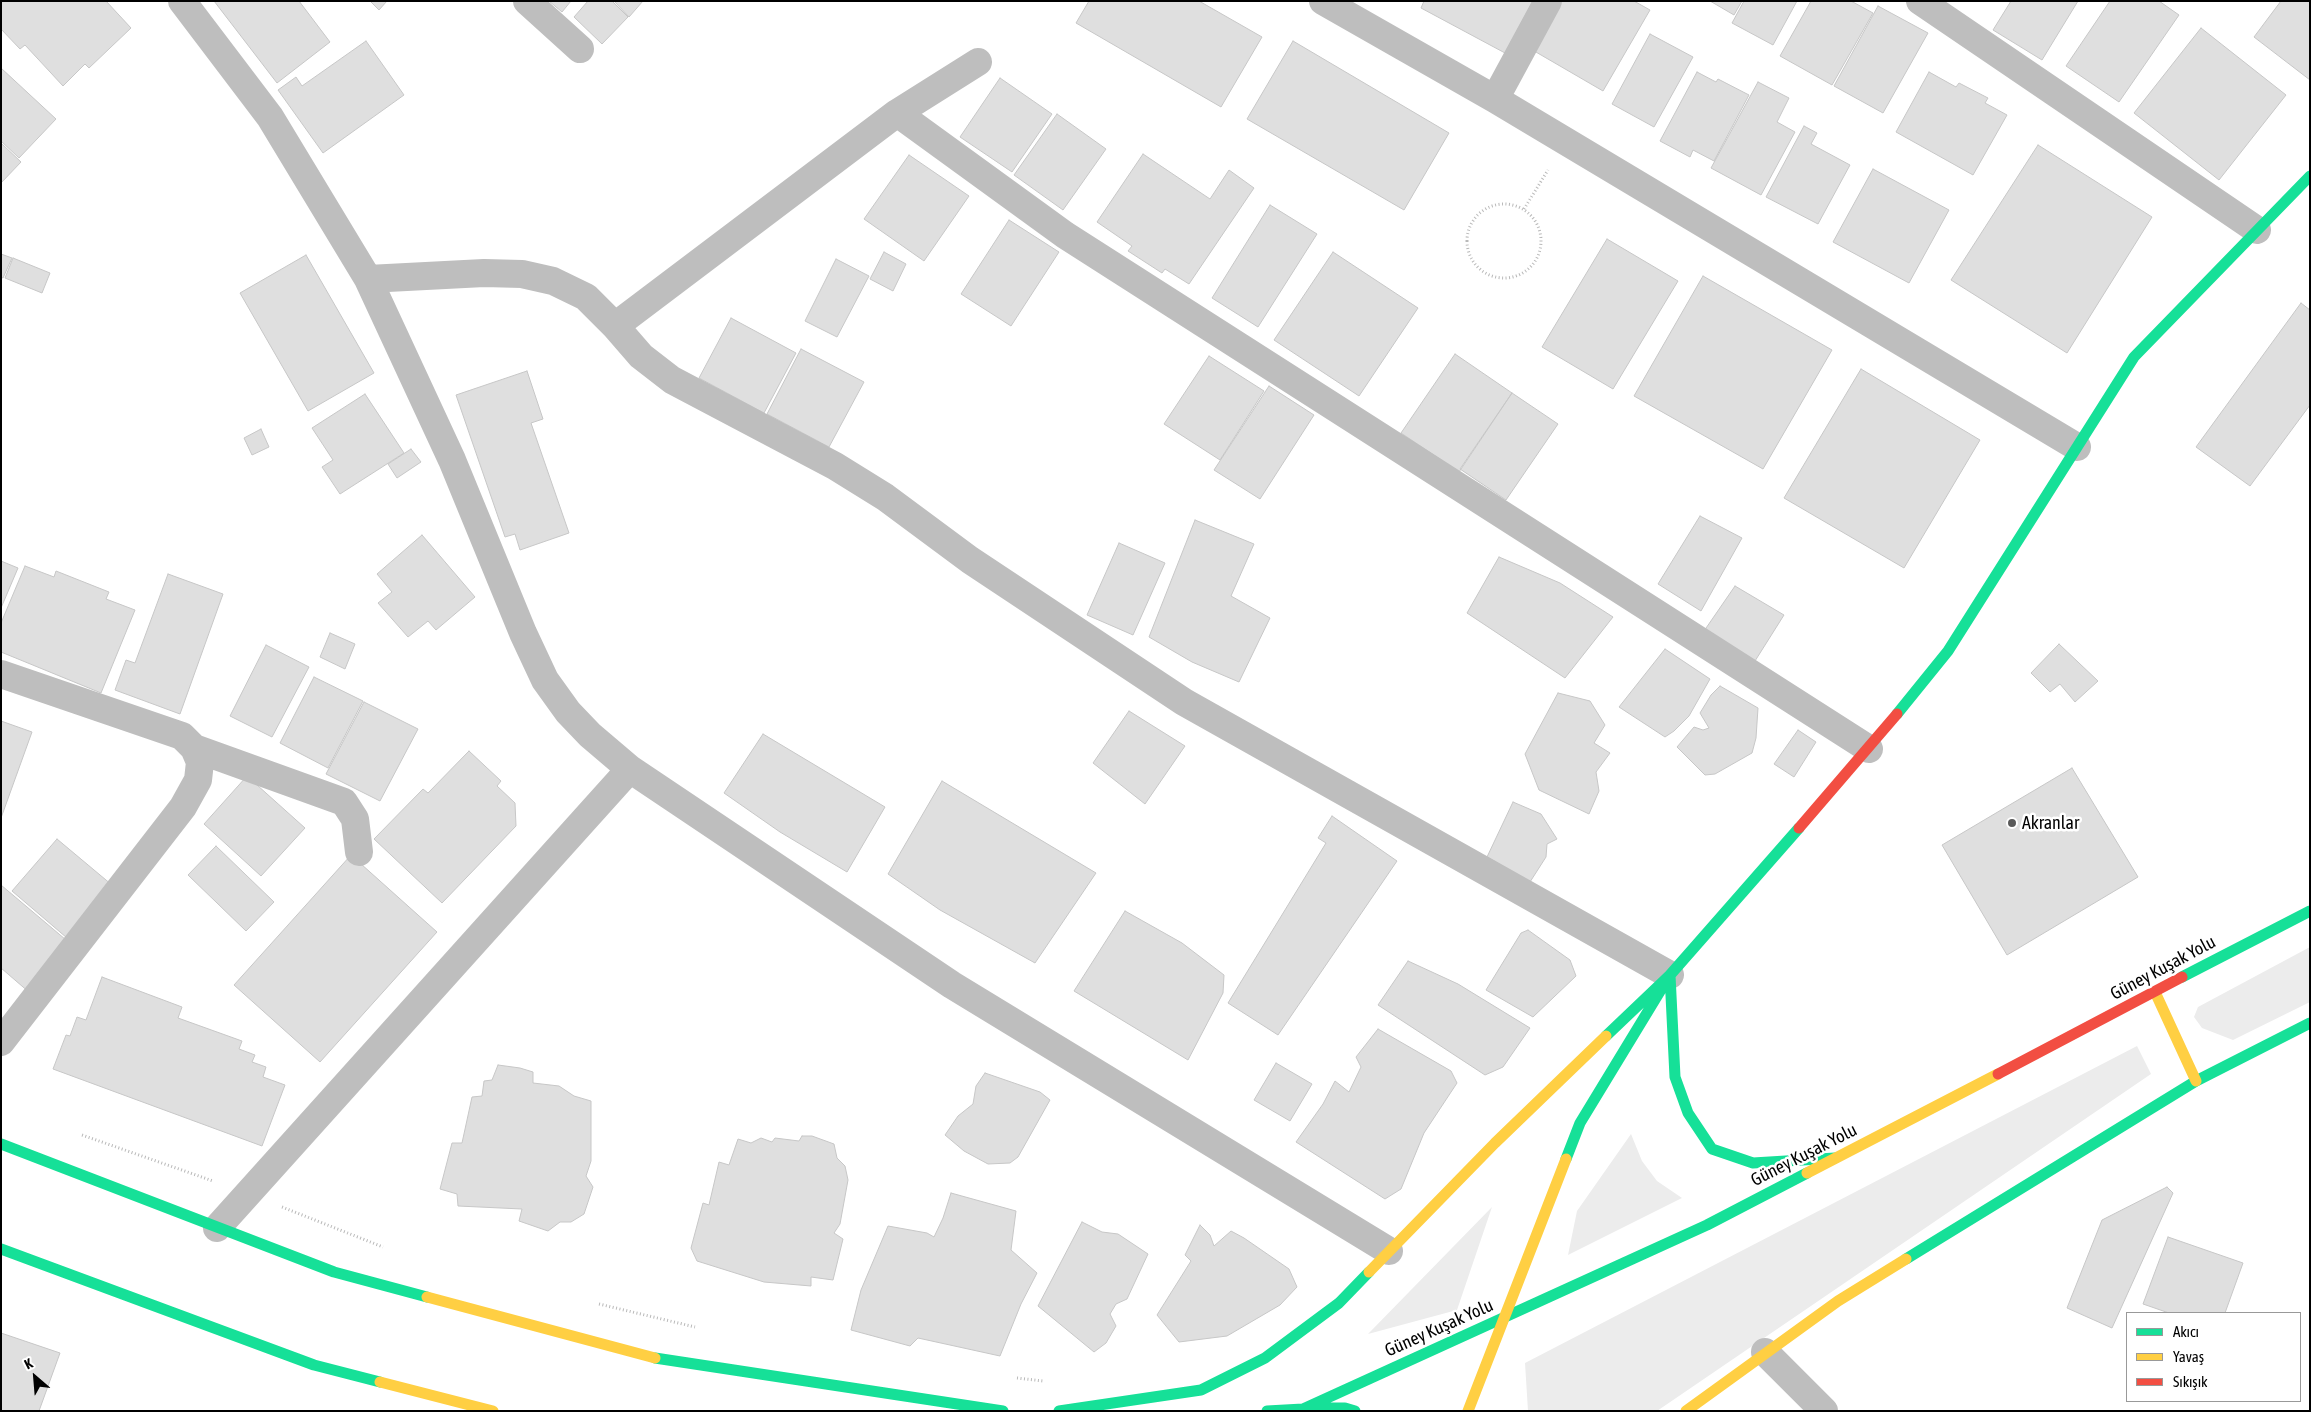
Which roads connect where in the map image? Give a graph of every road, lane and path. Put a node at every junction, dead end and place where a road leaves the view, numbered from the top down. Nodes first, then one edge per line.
1 (182, 1) edge
2 (527, 1) edge
3 (1323, 1) edge
4 (1548, 1) edge
5 (1920, 1) edge
6 (580, 49) dead end
7 (978, 62) dead end
8 (1495, 99) junction
9 (897, 113) junction
10 (1566, 141) junction
11 (2310, 176) edge
12 (1524, 209) junction
13 (2257, 230) junction
14 (368, 279) junction
15 (615, 326) junction
16 (2077, 447) junction
17 (1, 674) edge
18 (194, 748) junction
19 (1869, 749) junction
20 (630, 769) junction
21 (359, 852) dead end
22 (2310, 911) edge
23 (1670, 975) junction
24 (2155, 992) junction
25 (2310, 1023) edge
26 (1, 1042) edge
27 (2196, 1081) junction
28 (74, 1132) dead end
29 (1, 1144) edge
30 (1835, 1158) junction
31 (248, 1194) junction
32 (217, 1228) junction
33 (390, 1249) dead end
34 (1, 1250) edge
35 (1389, 1251) junction
36 (590, 1302) dead end
37 (1505, 1317) junction
38 (696, 1327) dead end
39 (1765, 1352) junction
40 (1016, 1378) dead end
41 (1045, 1381) dead end
42 (1300, 1410) edge
43 (493, 1411) edge
44 (1003, 1411) edge
45 (1059, 1411) edge
46 (1267, 1411) edge
47 (1355, 1411) edge
48 (1468, 1411) edge
49 (1686, 1411) edge
50 (1824, 1411) edge

1 - 14 street
2 - 6 street
3 - 8 street
4 - 8 street
5 - 13 street
7 - 9 street
8 - 10 street
9 - 15 street
9 - 19 street
10 - 12 path
10 - 16 street
11 - 13 main road
12 - 12 path
13 - 16 main road
14 - 15 street
14 - 20 street
15 - 23 street
16 - 19 main road
17 - 18 street
18 - 21 street
18 - 26 street
19 - 23 main road
20 - 31 street
20 - 35 street
22 - 24 main road, Güney Kuşak Yolu
23 - 30 main road
23 - 35 main road
23 - 37 main road
24 - 27 main road
24 - 30 main road, Güney Kuşak Yolu
25 - 27 main road
27 - 39 main road
28 - 31 path
29 - 32 main road
30 - 37 main road, Güney Kuşak Yolu
31 - 32 street
31 - 33 path
32 - 44 main road
34 - 43 main road
35 - 45 main road
36 - 38 path
37 - 42 main road, Güney Kuşak Yolu
37 - 48 main road
39 - 49 main road
39 - 50 street
40 - 41 path
42 - 46 main road
42 - 47 main road

